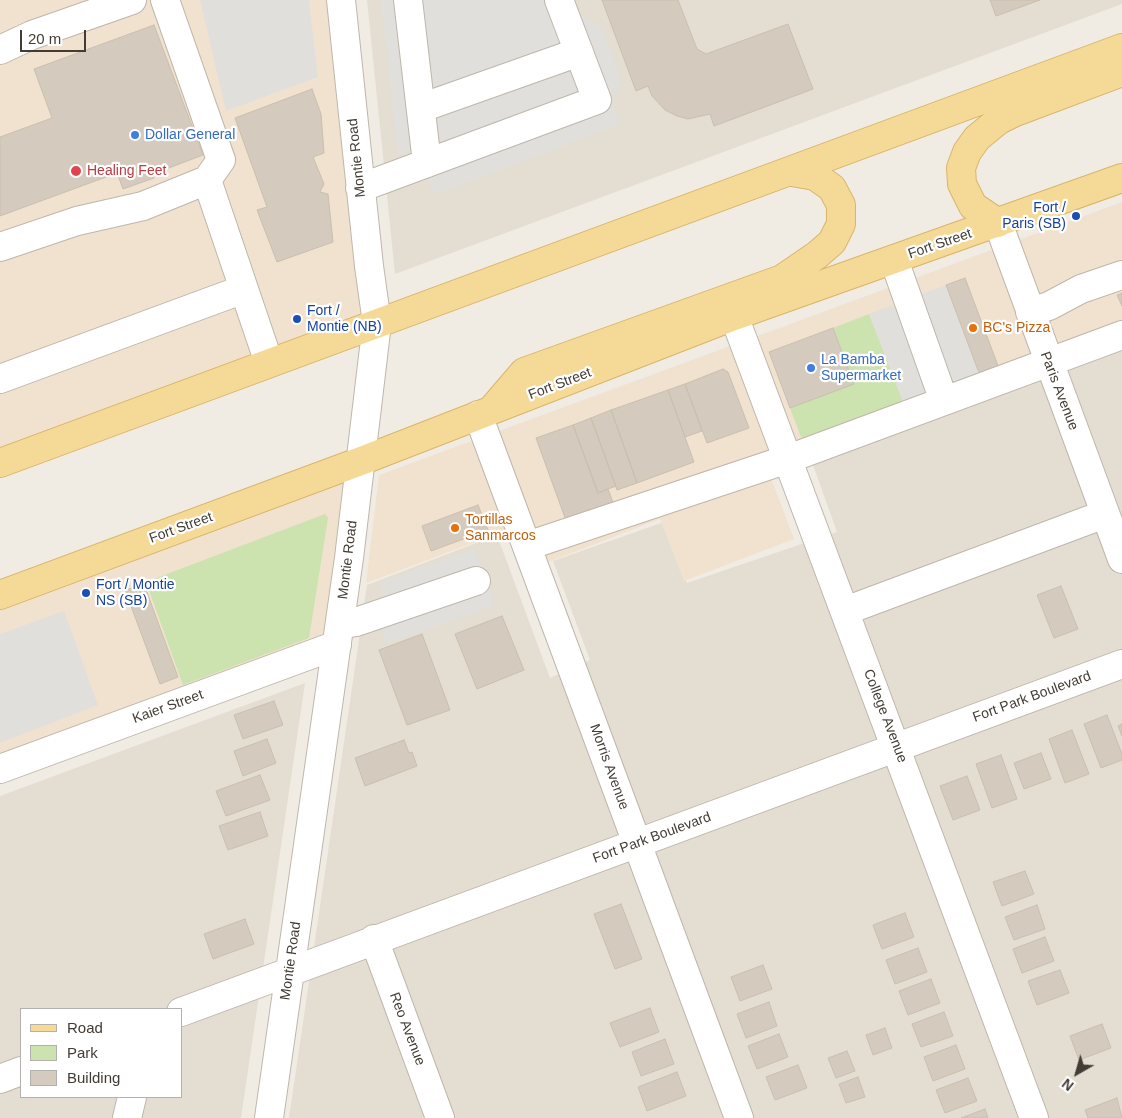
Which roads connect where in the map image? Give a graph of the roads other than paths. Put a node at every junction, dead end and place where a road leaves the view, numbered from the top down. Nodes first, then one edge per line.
1 (132, 0) edge
2 (165, 0) edge
3 (341, 0) edge
4 (408, 0) edge
5 (559, 0) edge
6 (1122, 48) edge
7 (0, 50) edge
8 (579, 52) junction
9 (1122, 72) edge
10 (421, 108) junction
11 (427, 163) junction
12 (792, 172) junction
13 (1122, 178) edge
14 (207, 180) junction
15 (360, 188) junction
16 (998, 224) junction
17 (0, 247) edge
18 (894, 260) junction
19 (1122, 275) edge
20 (244, 289) junction
21 (1030, 312) junction
22 (734, 316) junction
23 (377, 322) junction
24 (1122, 335) edge
25 (269, 363) junction
26 (1048, 363) junction
27 (0, 379) edge
28 (944, 401) junction
29 (485, 413) junction
30 (788, 459) junction
31 (361, 461) junction
32 (0, 463) edge
33 (1105, 514) junction
34 (527, 546) junction
35 (1122, 559) edge
36 (476, 581) dead end
37 (0, 595) edge
38 (846, 611) junction
39 (338, 634) junction
40 (1122, 664) edge
41 (897, 747) junction
42 (0, 770) edge
43 (638, 843) junction
44 (374, 939) junction
45 (290, 972) junction
46 (182, 1012) edge
47 (20, 1071) edge
48 (0, 1079) edge
49 (132, 1098) edge
50 (127, 1118) edge
51 (269, 1118) edge
52 (440, 1118) edge
53 (739, 1118) edge
54 (1034, 1118) edge

1 - 7 street
2 - 14 street
3 - 15 street, Montie Road
4 - 10 street
5 - 8 street
6 - 12 main road
8 - 10 street
8 - 11 street
9 - 16 main road
10 - 11 street
11 - 15 street
12 - 23 main road
12 - 29 main road
13 - 16 main road, Fort Street
14 - 17 street
14 - 20 street
15 - 23 street, Montie Road
16 - 18 main road, Fort Street
16 - 21 street, Paris Avenue
18 - 22 main road, Fort Street
18 - 28 street
19 - 21 street
20 - 25 street
20 - 27 street
21 - 26 street, Paris Avenue
22 - 29 main road, Fort Street
22 - 30 street, College Avenue
23 - 25 main road
23 - 31 street, Montie Road
24 - 26 street
25 - 32 main road
26 - 28 street
26 - 33 street, Paris Avenue
28 - 30 street
29 - 31 main road, Fort Street
29 - 34 street, Morris Avenue
30 - 34 street
30 - 38 street, College Avenue
31 - 37 main road, Fort Street
31 - 39 street, Montie Road
33 - 35 street, Paris Avenue
33 - 38 street
34 - 43 street, Morris Avenue
36 - 39 street, Kaier Street
38 - 41 street, College Avenue
39 - 42 street, Kaier Street
39 - 45 street, Montie Road
40 - 41 street, Fort Park Boulevard
41 - 43 street, Fort Park Boulevard
41 - 54 street, College Avenue
43 - 44 street, Fort Park Boulevard
43 - 53 street, Morris Avenue
44 - 45 street, Fort Park Boulevard
44 - 52 street, Reo Avenue
45 - 46 street, Fort Park Boulevard
45 - 51 street, Montie Road
47 - 48 street
49 - 50 street

